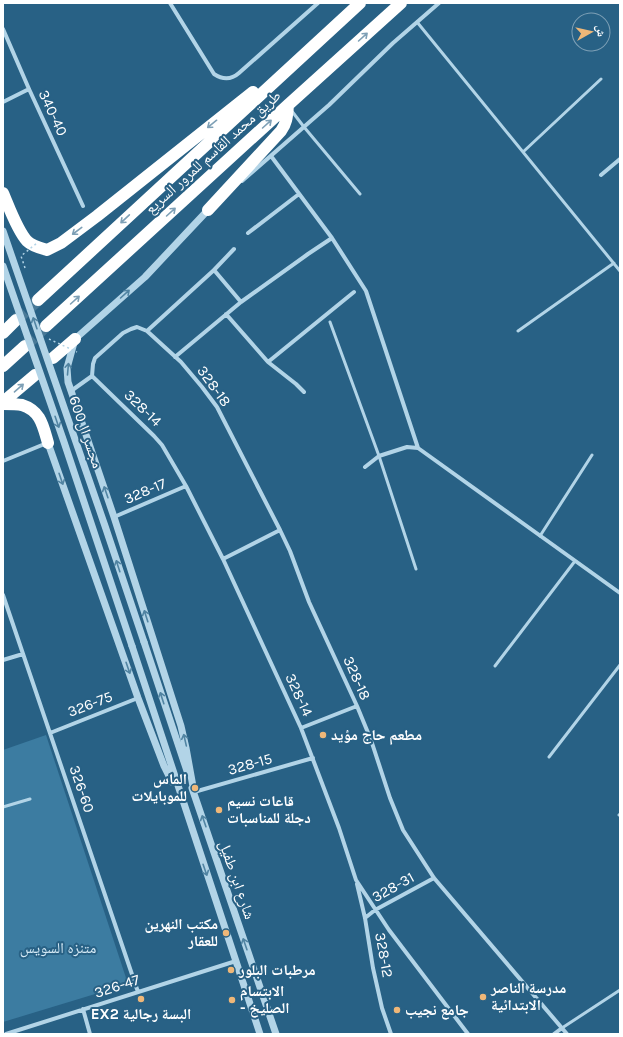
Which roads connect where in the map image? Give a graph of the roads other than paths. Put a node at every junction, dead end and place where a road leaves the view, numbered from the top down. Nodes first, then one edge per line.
1 (170, 3) edge
2 (318, 3) edge
3 (360, 3) edge
4 (401, 3) edge
5 (439, 3) edge
6 (417, 22) junction
7 (3, 29) edge
8 (330, 30) junction
9 (601, 79) dead end
10 (29, 89) junction
11 (3, 102) edge
12 (288, 105) junction
13 (304, 127) junction
14 (523, 152) junction
15 (271, 156) junction
16 (620, 159) edge
17 (601, 175) dead end
18 (3, 193) edge
19 (299, 194) junction
20 (360, 194) dead end
21 (83, 206) dead end
22 (208, 210) junction
23 (3, 231) edge
24 (248, 233) dead end
25 (332, 238) junction
26 (234, 249) dead end
27 (614, 263) junction
28 (3, 266) edge
29 (214, 270) junction
30 (620, 271) edge
31 (354, 292) dead end
32 (38, 300) tunnel mouth
33 (241, 302) junction
34 (226, 314) junction
35 (16, 320) tunnel mouth
36 (330, 322) dead end
37 (46, 326) tunnel mouth
38 (147, 331) junction
39 (518, 331) dead end
40 (3, 333) edge
41 (75, 339) junction
42 (25, 346) tunnel mouth
43 (176, 357) junction
44 (53, 358) dead end
45 (268, 362) junction
46 (3, 366) edge
47 (34, 375) dead end
48 (92, 376) junction
49 (71, 391) junction
50 (304, 392) dead end
51 (3, 403) edge
52 (48, 443) junction
53 (418, 448) junction
54 (592, 455) dead end
55 (379, 456) junction
56 (3, 462) edge
57 (365, 467) dead end
58 (186, 486) junction
59 (114, 517) junction
60 (280, 530) junction
61 (540, 536) junction
62 (223, 559) junction
63 (575, 561) junction
64 (416, 569) dead end
65 (620, 593) edge
66 (3, 594) edge
67 (144, 642) joint
68 (132, 646) joint
69 (23, 654) junction
70 (3, 660) edge
71 (620, 665) edge
72 (495, 666) dead end
73 (138, 698) junction
74 (356, 706) junction
75 (300, 728) junction
76 (50, 733) junction
77 (549, 757) dead end
78 (313, 758) junction
79 (194, 792) junction
80 (181, 798) junction
81 (30, 799) dead end
82 (3, 807) edge
83 (434, 878) junction
84 (356, 880) junction
85 (375, 910) junction
86 (365, 918) junction
87 (236, 961) junction
88 (620, 990) edge
89 (138, 992) junction
90 (83, 1010) junction
91 (562, 1028) junction
92 (6, 1034) edge
93 (90, 1034) edge
94 (260, 1034) edge
95 (276, 1034) edge
96 (391, 1034) edge
97 (468, 1034) edge
98 (554, 1034) edge
99 (566, 1034) edge

1 - 2 street
3 - 8 highway, طريق محمد القاسم للمرور السريع
12 -> 4 highway, طريق محمد القاسم للمرور السريع
5 - 6 street
6 - 13 street
6 - 14 lane
7 - 10 street, 340-40
8 -> 18 highway
8 -> 32 highway, طريق محمد القاسم للمرور السريع
9 - 14 lane
10 - 11 street
10 - 21 street, 340-40
12 - 13 lane
12 - 22 highway
37 -> 12 highway, طريق محمد القاسم للمرور السريع
13 - 15 street
13 - 20 lane
14 - 27 lane
15 - 19 street
15 - 22 street
16 - 17 street
19 - 24 street
19 - 25 street
41 -> 22 street
67 -> 23 street, مجسر ال600, bridge
25 - 33 street
25 - 53 street
26 - 29 street
27 - 30 lane
27 - 39 lane
28 -> 68 street, مجسر ال600, bridge
29 - 33 street
29 - 38 street
31 - 45 street
33 - 34 street
34 - 43 street
34 - 45 street
35 - 40 highway
36 - 55 lane
38 - 43 street, 328-18
38 - 48 street, 328-18
41 - 44 highway
49 -> 41 street
42 - 46 highway
43 - 60 street, 328-18
45 - 50 street
51 -> 47 highway
48 - 49 street
48 - 58 street, 328-14
59 -> 49 street
51 - 52 highway
52 - 56 street
52 -> 73 street
53 - 55 street
53 - 61 street
54 - 61 lane
55 - 57 street
55 - 64 lane
58 - 59 street, 328-17
58 - 62 street, 328-14
79 -> 59 street
60 - 62 street
60 - 74 street, 328-18
61 - 63 street
62 - 75 street, 328-14
63 - 65 street
63 - 72 lane
66 - 69 street, 326-60
79 -> 67 street, شارع ابن طفيل
68 - 80 street, شارع ابن طفيل
69 - 70 street
69 - 76 street, 326-60
71 - 77 lane
73 - 76 street, 326-75
73 - 80 street
74 - 75 street
74 - 83 street, 328-18
75 - 78 street, 328-14
76 - 89 street, 326-60
78 - 79 street, 328-15
78 - 84 street, 328-14
95 -> 79 street, شارع ابن طفيل
80 -> 87 street, شارع ابن طفيل
81 - 82 lane
83 - 85 street, 328-31
83 - 91 street, 328-18
84 - 85 street, 328-14
84 - 86 street, 328-12
85 - 86 street, 328-31
85 - 97 street, 328-14
86 - 96 street, 328-12
87 - 89 street, 326-47
87 - 94 street, شارع ابن طفيل
88 - 91 lane
89 - 90 street, 326-47
90 - 92 street, 326-47
90 - 93 street
91 - 98 street
91 - 99 street, 328-18

